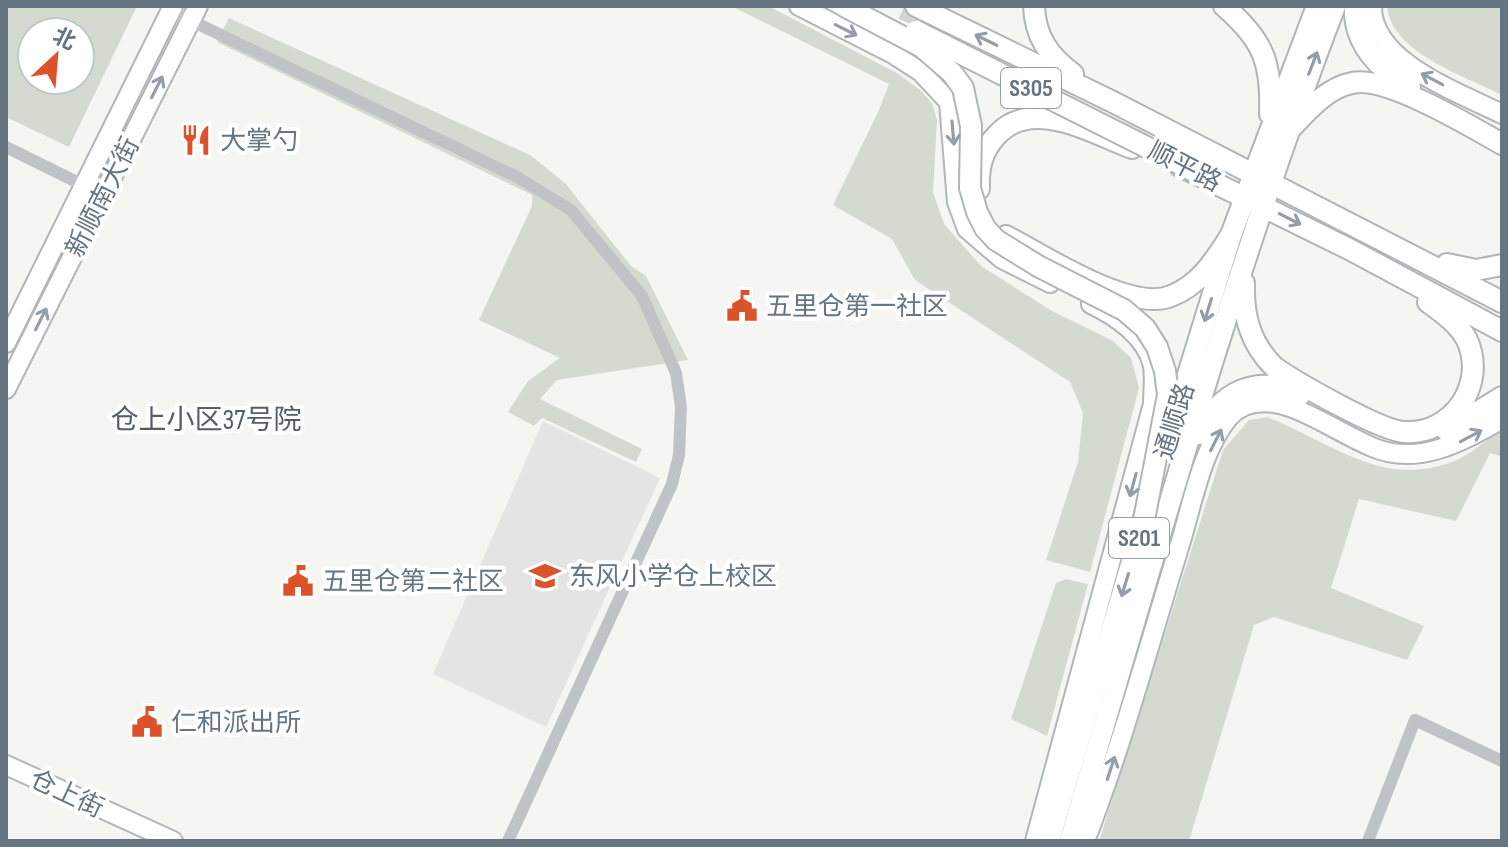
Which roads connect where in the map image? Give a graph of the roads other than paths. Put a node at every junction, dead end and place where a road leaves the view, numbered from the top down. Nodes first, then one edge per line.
1 (799, 6) edge
2 (844, 6) edge
3 (866, 6) edge
4 (916, 6) edge
5 (1034, 6) edge
6 (1224, 6) edge
7 (1317, 6) edge
8 (1335, 6) edge
9 (1355, 6) edge
10 (1372, 6) edge
11 (172, 8) edge
12 (194, 13) edge
13 (1502, 114) edge
14 (1278, 130) junction
15 (1502, 134) edge
16 (1187, 141) junction
17 (1502, 144) edge
18 (6, 147) edge
19 (1196, 172) junction
20 (84, 185) junction
21 (104, 194) junction
22 (1372, 234) junction
23 (1240, 238) junction
24 (1349, 249) junction
25 (1502, 265) edge
26 (1502, 302) edge
27 (1502, 331) edge
28 (6, 343) edge
29 (6, 389) edge
30 (1502, 397) edge
31 (1502, 419) edge
32 (1153, 525) junction
33 (1502, 761) edge
34 (6, 765) edge
35 (173, 841) edge
36 (508, 841) edge
37 (1035, 841) edge
38 (1049, 841) edge
39 (1070, 841) edge
40 (1085, 841) edge
41 (1368, 841) edge

1 -> 37 street
2 - 32 main road, bridge
3 - 19 main road, 顺平路 / S305, bridge
16 -> 4 main road, 顺平路 / S305
5 - 16 main road
6 - 14 main road
7 - 14 main road, 通顺路 / S201
14 -> 8 main road, 通顺路 / S201
9 - 15 main road
13 -> 10 street
11 - 12 street
11 - 20 street, 新顺南大街
21 -> 12 street, 新顺南大街
12 - 36 street
14 - 17 main road
14 - 23 main road, 通顺路 / S201
16 - 22 main road, 顺平路 / S305
18 - 20 street
19 - 23 main road, bridge
19 -> 24 main road, 顺平路 / S305
20 - 21 street
20 - 28 street, 新顺南大街
29 -> 21 street, 新顺南大街
22 - 25 main road
22 - 26 main road, 顺平路 / S305
23 - 24 main road
23 - 32 main road, 通顺路 / S201, bridge
24 - 27 main road, 顺平路 / S305
30 - 32 main road
40 -> 31 street
32 -> 38 main road, 通顺路 / S201
32 - 39 main road, 通顺路 / S201
33 - 41 street
34 - 35 street, 仓上街

